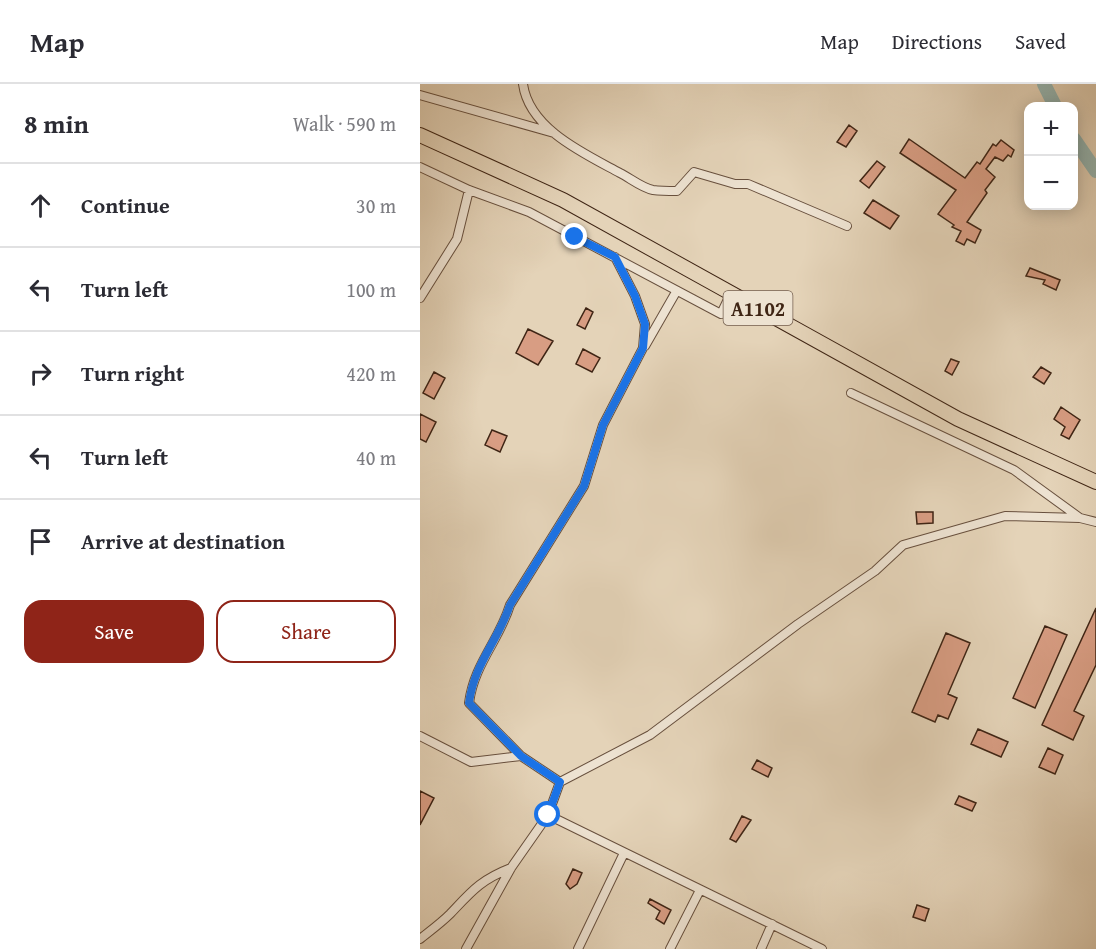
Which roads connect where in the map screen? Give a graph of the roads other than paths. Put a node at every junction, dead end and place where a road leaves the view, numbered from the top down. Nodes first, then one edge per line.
1 (523, 84) edge
2 (420, 95) edge
3 (554, 133) junction
4 (420, 135) edge
5 (420, 167) edge
6 (469, 190) junction
7 (847, 226) dead end
8 (615, 257) junction
9 (676, 292) junction
10 (731, 293) junction
11 (420, 298) edge
12 (643, 348) junction
13 (851, 393) dead end
14 (1096, 482) edge
15 (1080, 518) junction
16 (1096, 522) edge
17 (420, 736) edge
18 (521, 756) junction
19 (560, 782) junction
20 (548, 815) junction
21 (624, 853) junction
22 (510, 868) junction
23 (699, 891) junction
24 (772, 924) junction
25 (420, 939) edge
26 (466, 949) edge
27 (578, 949) edge
28 (670, 949) edge
29 (761, 949) edge
30 (822, 949) edge

1 - 3 street
2 - 3 street
3 - 7 street
4 - 10 main road, A1102
5 - 6 street
6 - 8 street
6 - 11 street
8 - 9 street
8 - 12 street
9 - 10 street
9 - 12 street
10 - 14 main road, A1102
12 - 18 street
13 - 15 street
15 - 16 street
15 - 19 street
17 - 18 street
18 - 19 street
19 - 20 street
20 - 21 street
20 - 22 street
21 - 23 street
21 - 27 street
22 - 25 street
22 - 26 street
23 - 24 street
23 - 28 street
24 - 29 street
24 - 30 street

